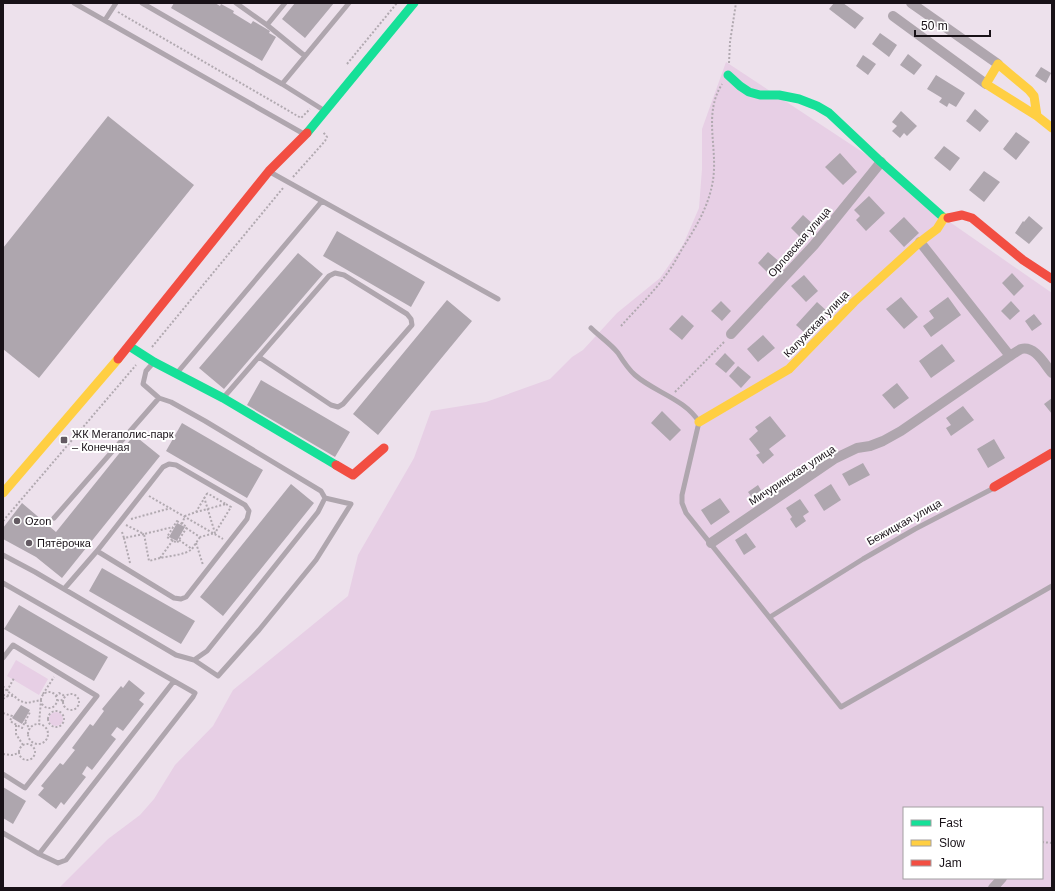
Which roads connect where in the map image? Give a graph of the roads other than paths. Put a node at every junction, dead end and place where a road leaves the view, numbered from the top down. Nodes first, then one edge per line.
1 (74, 3) edge
2 (116, 3) edge
3 (142, 3) edge
4 (236, 3) edge
5 (285, 3) edge
6 (349, 3) edge
7 (414, 3) edge
8 (911, 3) edge
9 (83, 5) edge
10 (893, 16) dead end
11 (105, 20) junction
12 (268, 25) junction
13 (305, 56) junction
14 (998, 64) junction
15 (728, 74) road end
16 (282, 84) junction
17 (986, 84) junction
18 (326, 111) junction
19 (1037, 116) junction
20 (1052, 128) edge
21 (305, 135) junction
22 (881, 162) junction
23 (269, 171) junction
24 (322, 201) junction
25 (944, 218) junction
26 (920, 242) junction
27 (1052, 279) edge
28 (498, 299) dead end
29 (590, 328) dead end
30 (731, 334) road end
31 (129, 346) junction
32 (1010, 356) junction
33 (259, 357) junction
34 (154, 362) junction
35 (176, 373) junction
36 (1052, 373) edge
37 (159, 398) junction
38 (223, 398) junction
39 (698, 422) junction
40 (384, 448) dead end
41 (1052, 453) edge
42 (994, 487) joint
43 (3, 494) edge
44 (325, 498) junction
45 (54, 518) dead end
46 (711, 543) junction
47 (97, 551) junction
48 (3, 555) edge
49 (3, 583) edge
50 (1052, 586) edge
51 (64, 589) junction
52 (770, 617) junction
53 (3, 658) edge
54 (194, 660) junction
55 (174, 681) junction
56 (3, 774) edge
57 (3, 833) edge
58 (39, 854) junction
59 (1001, 879) edge
60 (993, 888) edge

1 - 9 lane
2 - 11 lane
3 - 16 lane
4 - 12 lane
5 - 12 lane
6 - 13 lane
7 - 18 street
8 - 14 street
9 - 11 lane
10 - 17 street
11 - 21 lane
12 - 13 lane
13 - 16 lane
14 - 17 street
14 - 19 street
15 - 22 street
16 - 18 lane
17 - 19 street
18 - 21 street
19 - 20 street
21 - 23 street
22 - 25 street
22 - 30 street, Орловская улица
23 - 24 lane
23 - 31 street
24 - 28 lane
24 - 35 lane
25 - 26 street, Калужская улица
25 - 27 street
26 - 32 street
26 - 39 street, Калужская улица
29 - 39 lane
31 - 34 street
31 - 43 street
32 - 36 street, Мичуринская улица
32 - 46 street, Мичуринская улица
33 - 33 lane
33 - 38 lane
34 - 35 street
34 - 37 lane
35 - 38 street
37 - 44 lane
37 - 45 lane
38 - 40 street
39 - 46 lane
41 - 42 street, Бежицкая улица
42 - 52 lane, Бежицкая улица
44 - 54 lane
44 - 54 lane
46 - 52 lane
47 - 47 lane
47 - 51 lane
48 - 51 lane
49 - 55 lane
50 - 52 lane
51 - 54 lane
53 - 56 lane
55 - 58 lane
55 - 58 lane
57 - 58 lane
59 - 60 street

